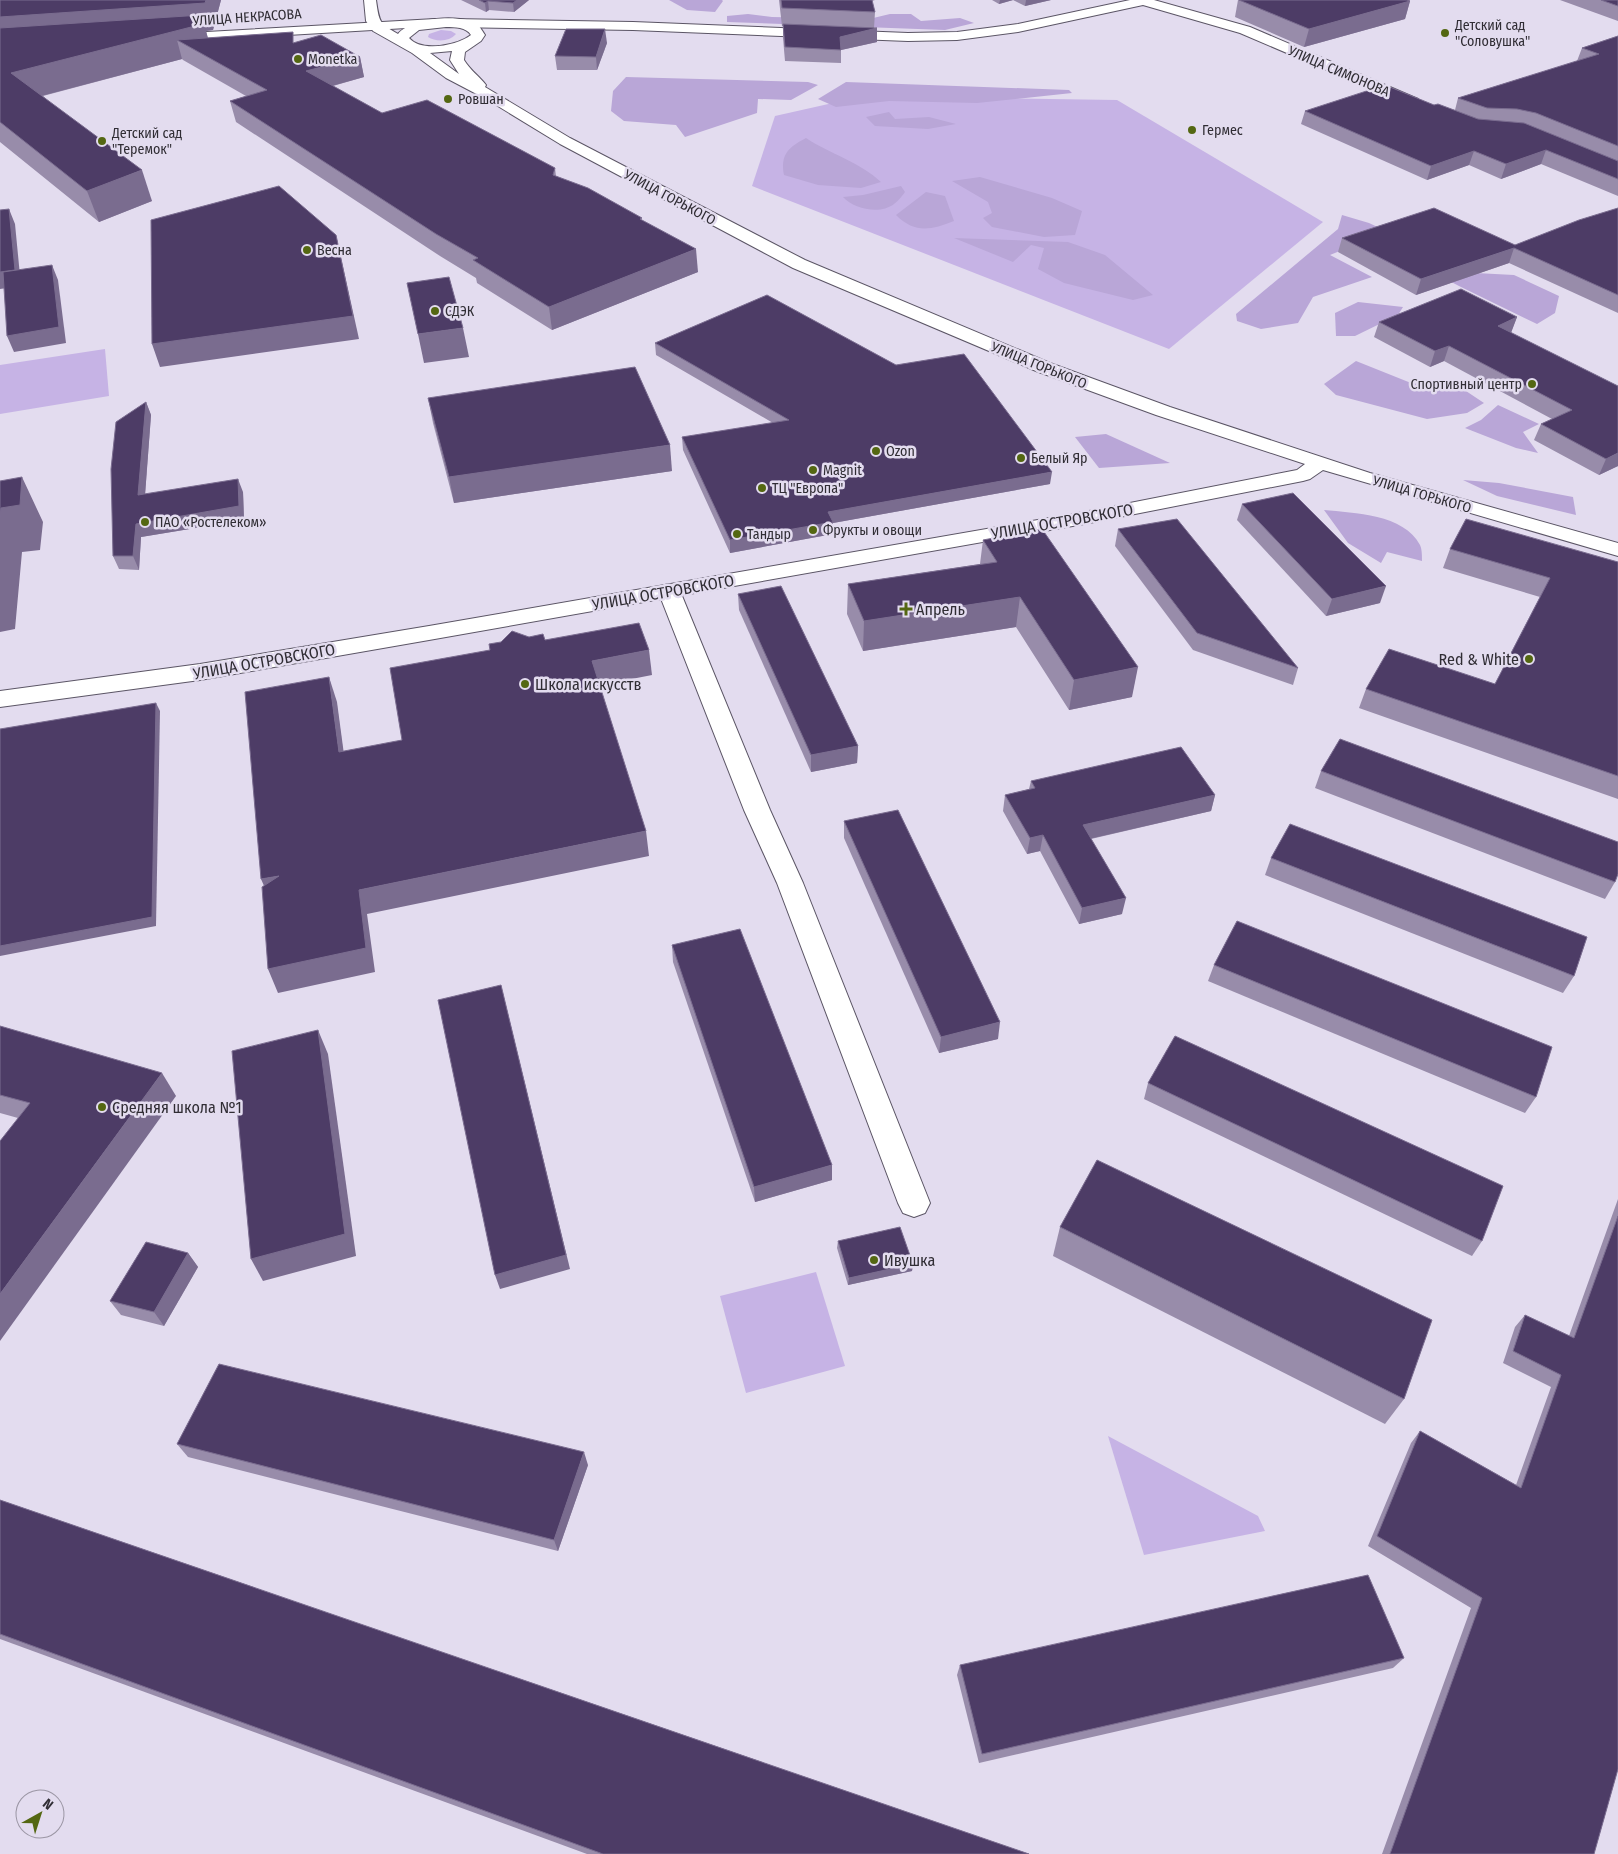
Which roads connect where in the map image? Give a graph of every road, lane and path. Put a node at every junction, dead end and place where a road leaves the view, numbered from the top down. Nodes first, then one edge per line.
1 (1145, 0) edge
2 (370, 1) edge
3 (444, 23) junction
4 (575, 24) junction
5 (376, 25) junction
6 (314, 29) junction
7 (162, 39) edge
8 (469, 43) junction
9 (407, 44) junction
10 (493, 97) junction
11 (1425, 108) edge
12 (1320, 463) junction
13 (1614, 543) edge
14 (669, 591) junction
15 (0, 699) edge
16 (914, 1203) dead end

1 - 4 street
1 - 11 street, УЛИЦА СИМОНОВА
2 - 3 street
2 - 5 street
3 - 4 street
3 - 5 street, УЛИЦА НЕКРАСОВА
3 - 8 street
3 - 9 street
4 - 8 street
5 - 6 street, УЛИЦА НЕКРАСОВА
5 - 9 street, УЛИЦА ГОРЬКОГО
6 - 7 street, УЛИЦА НЕКРАСОВА
6 - 9 street
8 - 9 street
8 - 10 street, УЛИЦА ГОРЬКОГО
9 - 10 street, УЛИЦА ГОРЬКОГО
10 - 12 street, УЛИЦА ГОРЬКОГО
12 - 13 street, УЛИЦА ГОРЬКОГО
12 - 14 street, УЛИЦА ОСТРОВСКОГО
14 - 15 street, УЛИЦА ОСТРОВСКОГО
14 - 16 street

